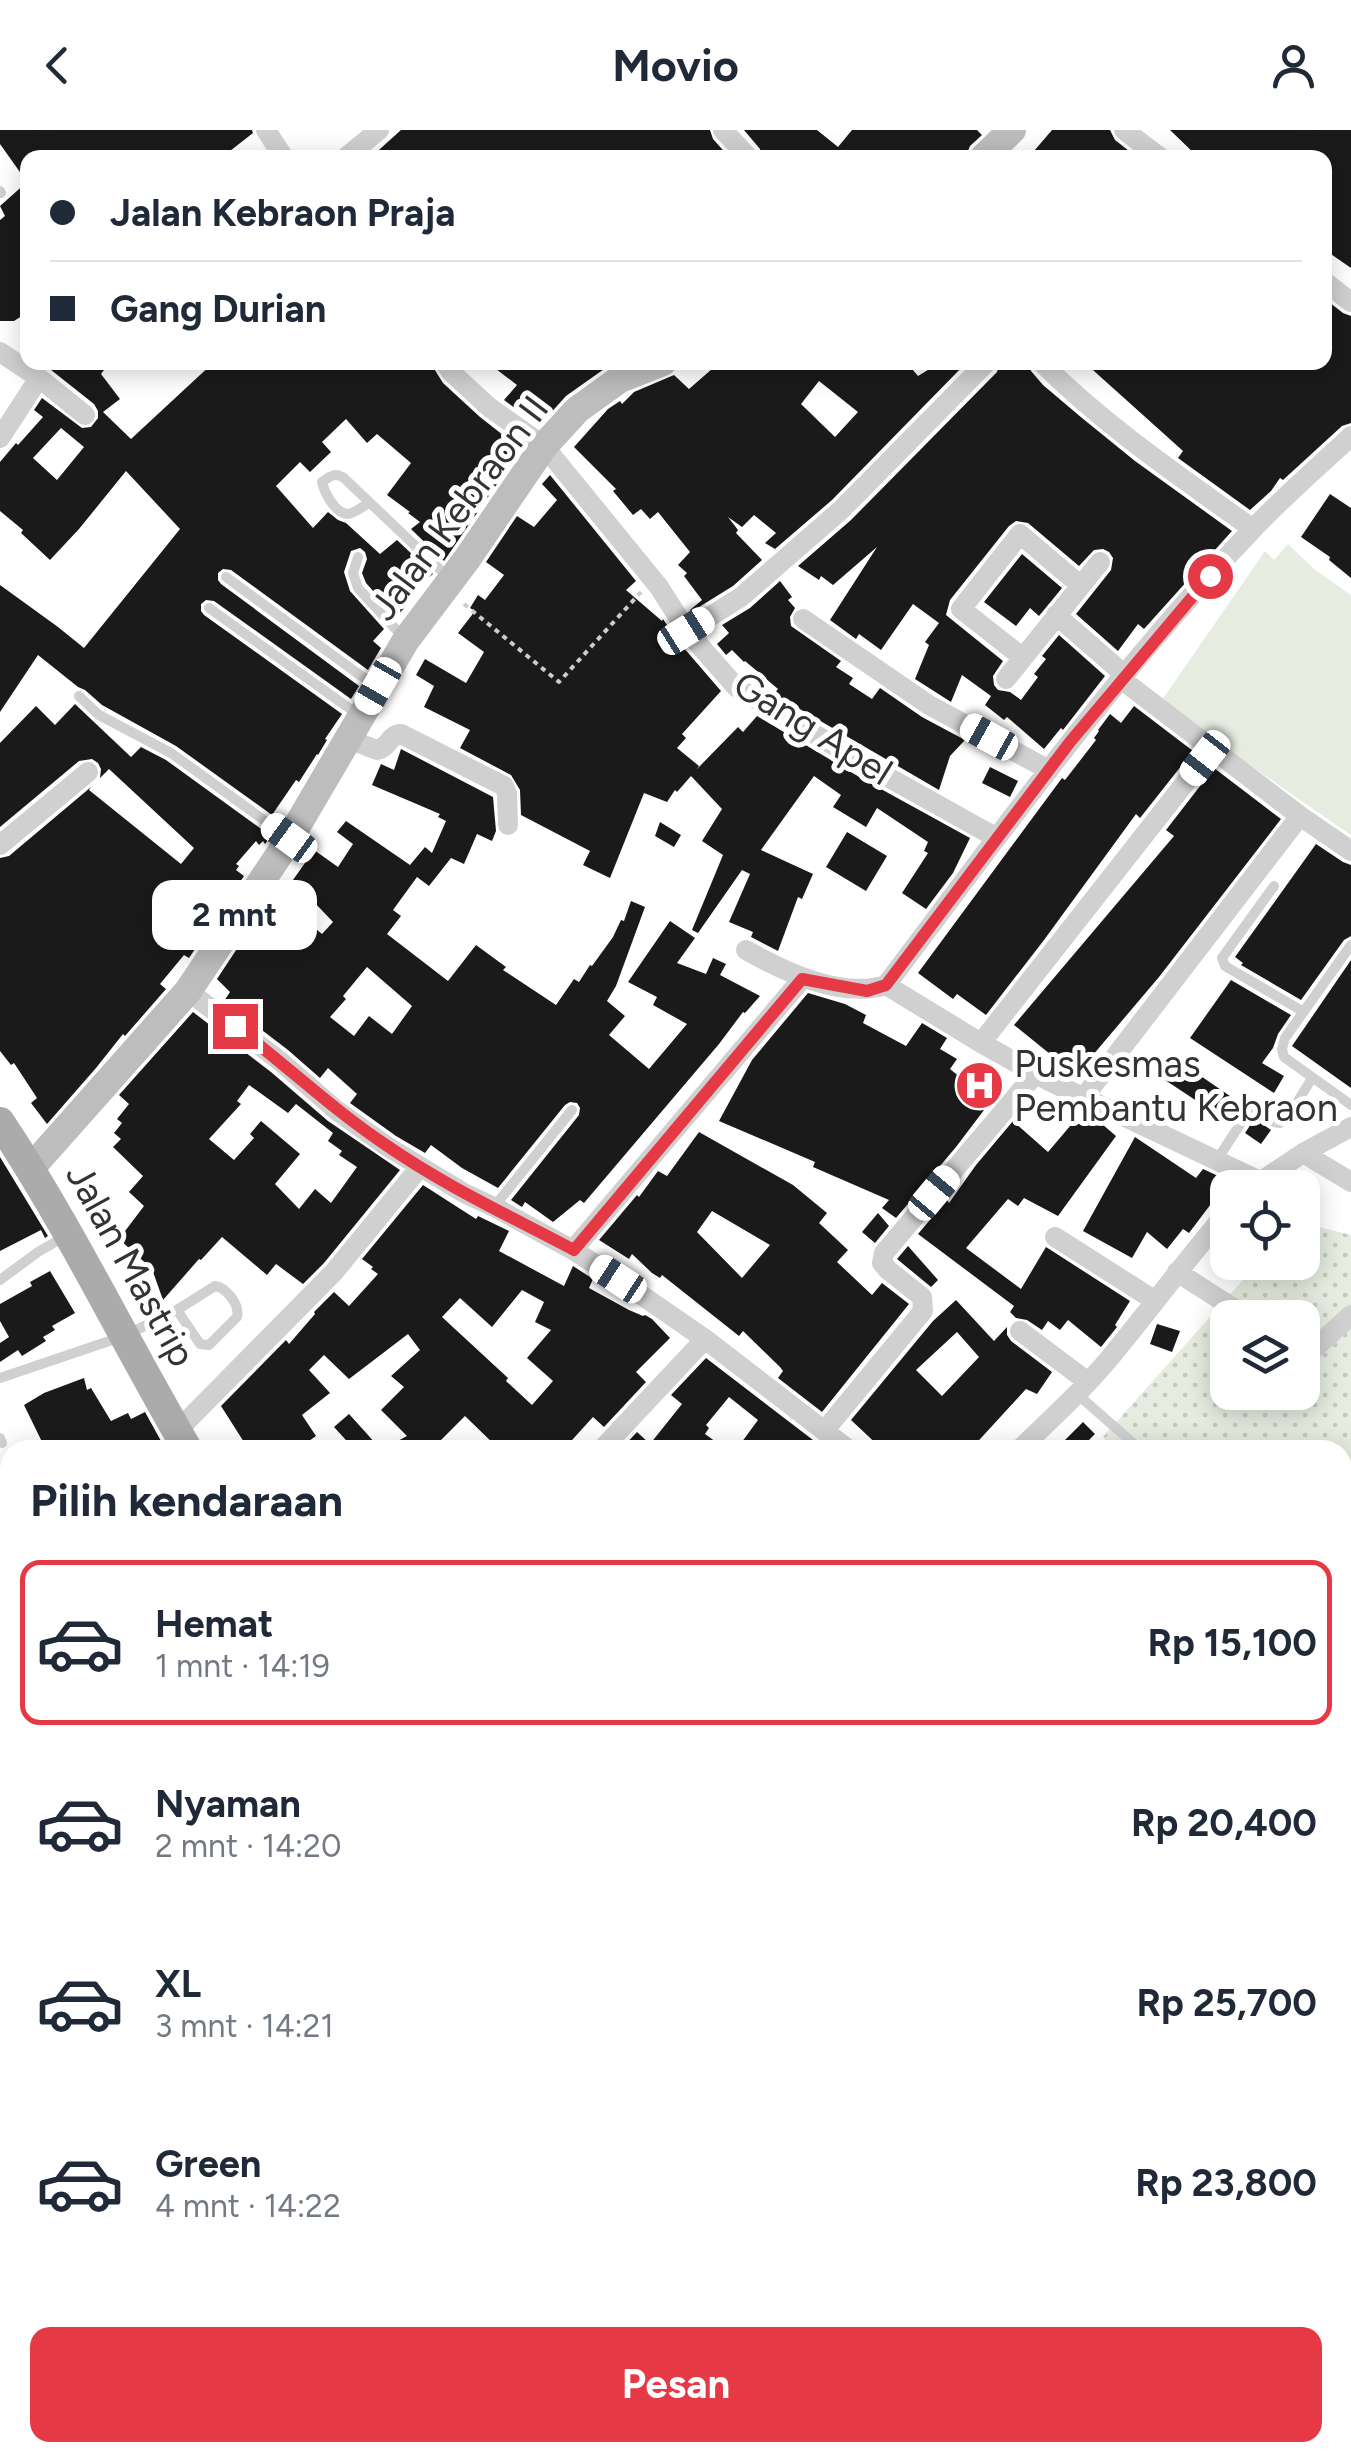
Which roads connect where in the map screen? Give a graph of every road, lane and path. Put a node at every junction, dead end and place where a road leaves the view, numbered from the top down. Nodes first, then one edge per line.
1 (379, 130) edge
2 (723, 130) edge
3 (1012, 130) edge
4 (1124, 130) edge
5 (355, 150) edge
6 (742, 150) edge
7 (991, 150) edge
8 (1150, 150) edge
9 (27, 370) edge
10 (450, 370) edge
11 (643, 370) edge
12 (979, 370) edge
13 (1049, 370) edge
14 (39, 378) junction
15 (85, 414) dead end
16 (1351, 436) edge
17 (0, 438) edge
18 (544, 446) junction
19 (370, 503) junction
20 (1253, 529) junction
21 (358, 558) dead end
22 (1100, 562) dead end
23 (226, 577) dead end
24 (652, 579) junction
25 (448, 584) junction
26 (1080, 585) junction
27 (209, 608) dead end
28 (1056, 615) junction
29 (803, 619) dead end
30 (686, 631) junction
31 (406, 640) junction
32 (1022, 657) junction
33 (1123, 677) junction
34 (1006, 679) dead end
35 (378, 686) junction
36 (79, 696) dead end
37 (355, 728) junction
38 (1210, 750) junction
39 (1048, 770) junction
40 (88, 772) dead end
41 (1300, 816) junction
42 (508, 826) dead end
43 (289, 838) junction
44 (997, 838) junction
45 (0, 845) edge
46 (1351, 851) edge
47 (1274, 886) dead end
48 (1351, 945) edge
49 (746, 950) dead end
50 (802, 979) junction
51 (886, 985) junction
52 (188, 991) junction
53 (1304, 1012) junction
54 (981, 1043) junction
55 (1036, 1073) junction
56 (1312, 1078) junction
57 (1084, 1097) junction
58 (1351, 1105) edge
59 (572, 1110) dead end
60 (0, 1122) edge
61 (1351, 1126) edge
62 (1303, 1154) junction
63 (1217, 1160) junction
64 (420, 1167) junction
65 (31, 1168) junction
66 (1233, 1170) edge
67 (1277, 1170) edge
68 (1351, 1182) edge
69 (494, 1207) junction
70 (1210, 1232) edge
71 (69, 1234) junction
72 (1055, 1237) dead end
73 (574, 1250) junction
74 (1177, 1272) junction
75 (0, 1280) edge
76 (1154, 1300) junction
77 (1221, 1300) edge
78 (177, 1310) junction
79 (1351, 1315) edge
80 (1020, 1331) dead end
81 (124, 1336) junction
82 (705, 1339) junction
83 (1320, 1342) edge
84 (0, 1378) edge
85 (1083, 1388) junction
86 (825, 1430) junction
87 (181, 1440) edge
88 (183, 1440) edge
89 (610, 1440) edge
90 (837, 1440) edge
91 (1029, 1440) edge
92 (1132, 1440) edge

1 - 5 street
2 - 6 street
3 - 7 street
4 - 8 street
9 - 14 street
10 - 18 street, Gang Apel
11 - 18 street, Jalan Kebraon II
12 - 30 street
13 - 20 street
14 - 15 street
14 - 17 street
16 - 20 street
18 - 24 street, Gang Apel
18 - 25 street, Jalan Kebraon II
19 - 19 lane
19 - 25 lane
20 - 33 street
21 - 31 lane
22 - 26 street
23 - 35 lane
24 - 25 path
24 - 30 street, Gang Apel
25 - 31 street, Jalan Kebraon II
26 - 28 street
26 - 32 street
27 - 37 lane
28 - 32 street
28 - 33 street
29 - 39 street
30 - 44 street, Gang Apel
31 - 35 street, Jalan Kebraon II
32 - 34 street
33 - 38 street
33 - 39 street
35 - 37 street, Jalan Kebraon II
36 - 43 lane
37 - 42 street
37 - 43 street, Jalan Kebraon II
38 - 41 street
38 - 54 street
39 - 44 street
40 - 45 street
41 - 46 street
41 - 57 street
43 - 52 street, Jalan Kebraon II
44 - 51 street
47 - 53 lane
48 - 53 lane
49 - 50 street
50 - 51 street
50 - 73 street
51 - 54 street
52 - 64 street
52 - 65 street, Jalan Kebraon II
53 - 56 lane
54 - 55 street
55 - 57 street
55 - 86 street
56 - 58 lane
56 - 63 lane
57 - 63 street
59 - 69 lane
60 - 65 main road, Jalan Mastrip
61 - 62 street
62 - 67 street
62 - 68 street
63 - 66 street
64 - 69 street
64 - 88 street
65 - 71 main road, Jalan Mastrip
69 - 73 street
70 - 74 street
71 - 75 lane
71 - 81 main road, Jalan Mastrip
72 - 76 street
73 - 82 street
74 - 76 street
74 - 77 street
76 - 85 street
78 - 78 lane
78 - 81 lane
79 - 83 street
80 - 85 street
81 - 84 lane
81 - 87 main road, Jalan Mastrip
82 - 86 street
82 - 89 street
85 - 91 street
85 - 92 lane
86 - 90 street

